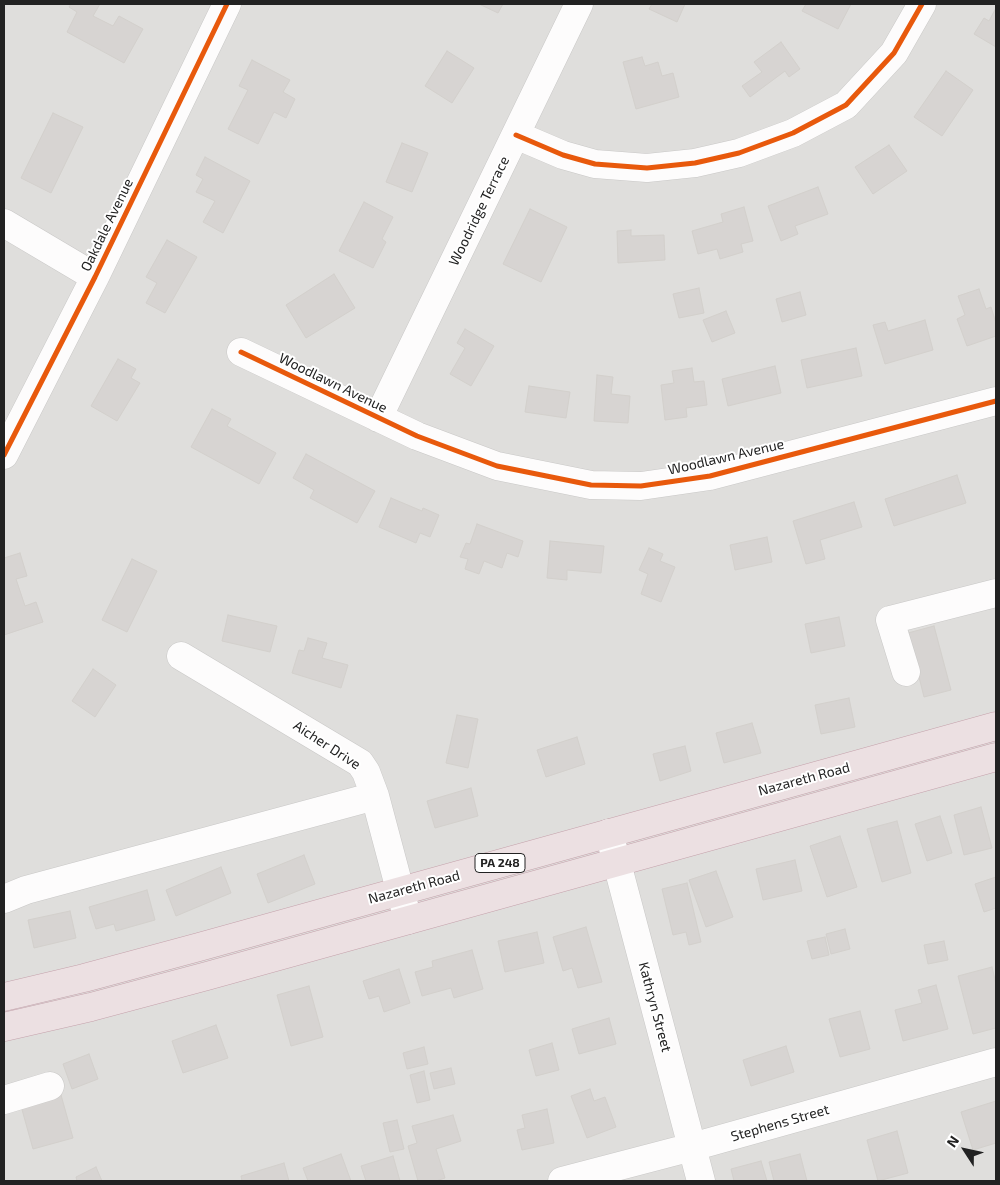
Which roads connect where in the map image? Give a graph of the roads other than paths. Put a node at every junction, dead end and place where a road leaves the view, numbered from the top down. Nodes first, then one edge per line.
1 (227, 4) edge
2 (579, 4) edge
3 (922, 4) edge
4 (516, 135) junction
5 (4, 223) edge
6 (94, 277) junction
7 (241, 352) dead end
8 (996, 401) edge
9 (378, 418) junction
10 (4, 455) edge
11 (996, 592) edge
12 (180, 656) dead end
13 (906, 672) dead end
14 (996, 726) edge
15 (996, 757) edge
16 (374, 796) junction
17 (609, 833) junction
18 (617, 862) junction
19 (400, 891) junction
20 (4, 899) edge
21 (408, 920) junction
22 (4, 997) edge
23 (4, 1027) edge
24 (996, 1062) edge
25 (50, 1086) dead end
26 (4, 1100) edge
27 (692, 1147) junction
28 (562, 1181) edge
29 (701, 1181) edge

1 - 6 street, Oakdale Avenue
2 - 4 street, Woodridge Terrace
3 - 4 street
4 - 9 street, Woodridge Terrace
5 - 6 street
6 - 10 street, Oakdale Avenue
7 - 9 street, Woodlawn Avenue
8 - 9 street, Woodlawn Avenue
11 - 13 street
12 - 16 street, Aicher Drive
14 - 17 highway, Nazareth Road / PA 248
15 - 18 highway, PA 248
16 - 19 street, Aicher Drive
16 - 20 street
17 - 18 street, Kathryn Street
17 - 19 highway, Nazareth Road / PA 248
18 - 21 highway, PA 248
18 - 27 street, Kathryn Street
19 - 21 street, Aicher Drive
19 - 22 highway, Nazareth Road / PA 248
21 - 23 highway, PA 248
24 - 27 street, Stephens Street
25 - 26 street
27 - 28 street, Stephens Street
27 - 29 street, Kathryn Street

